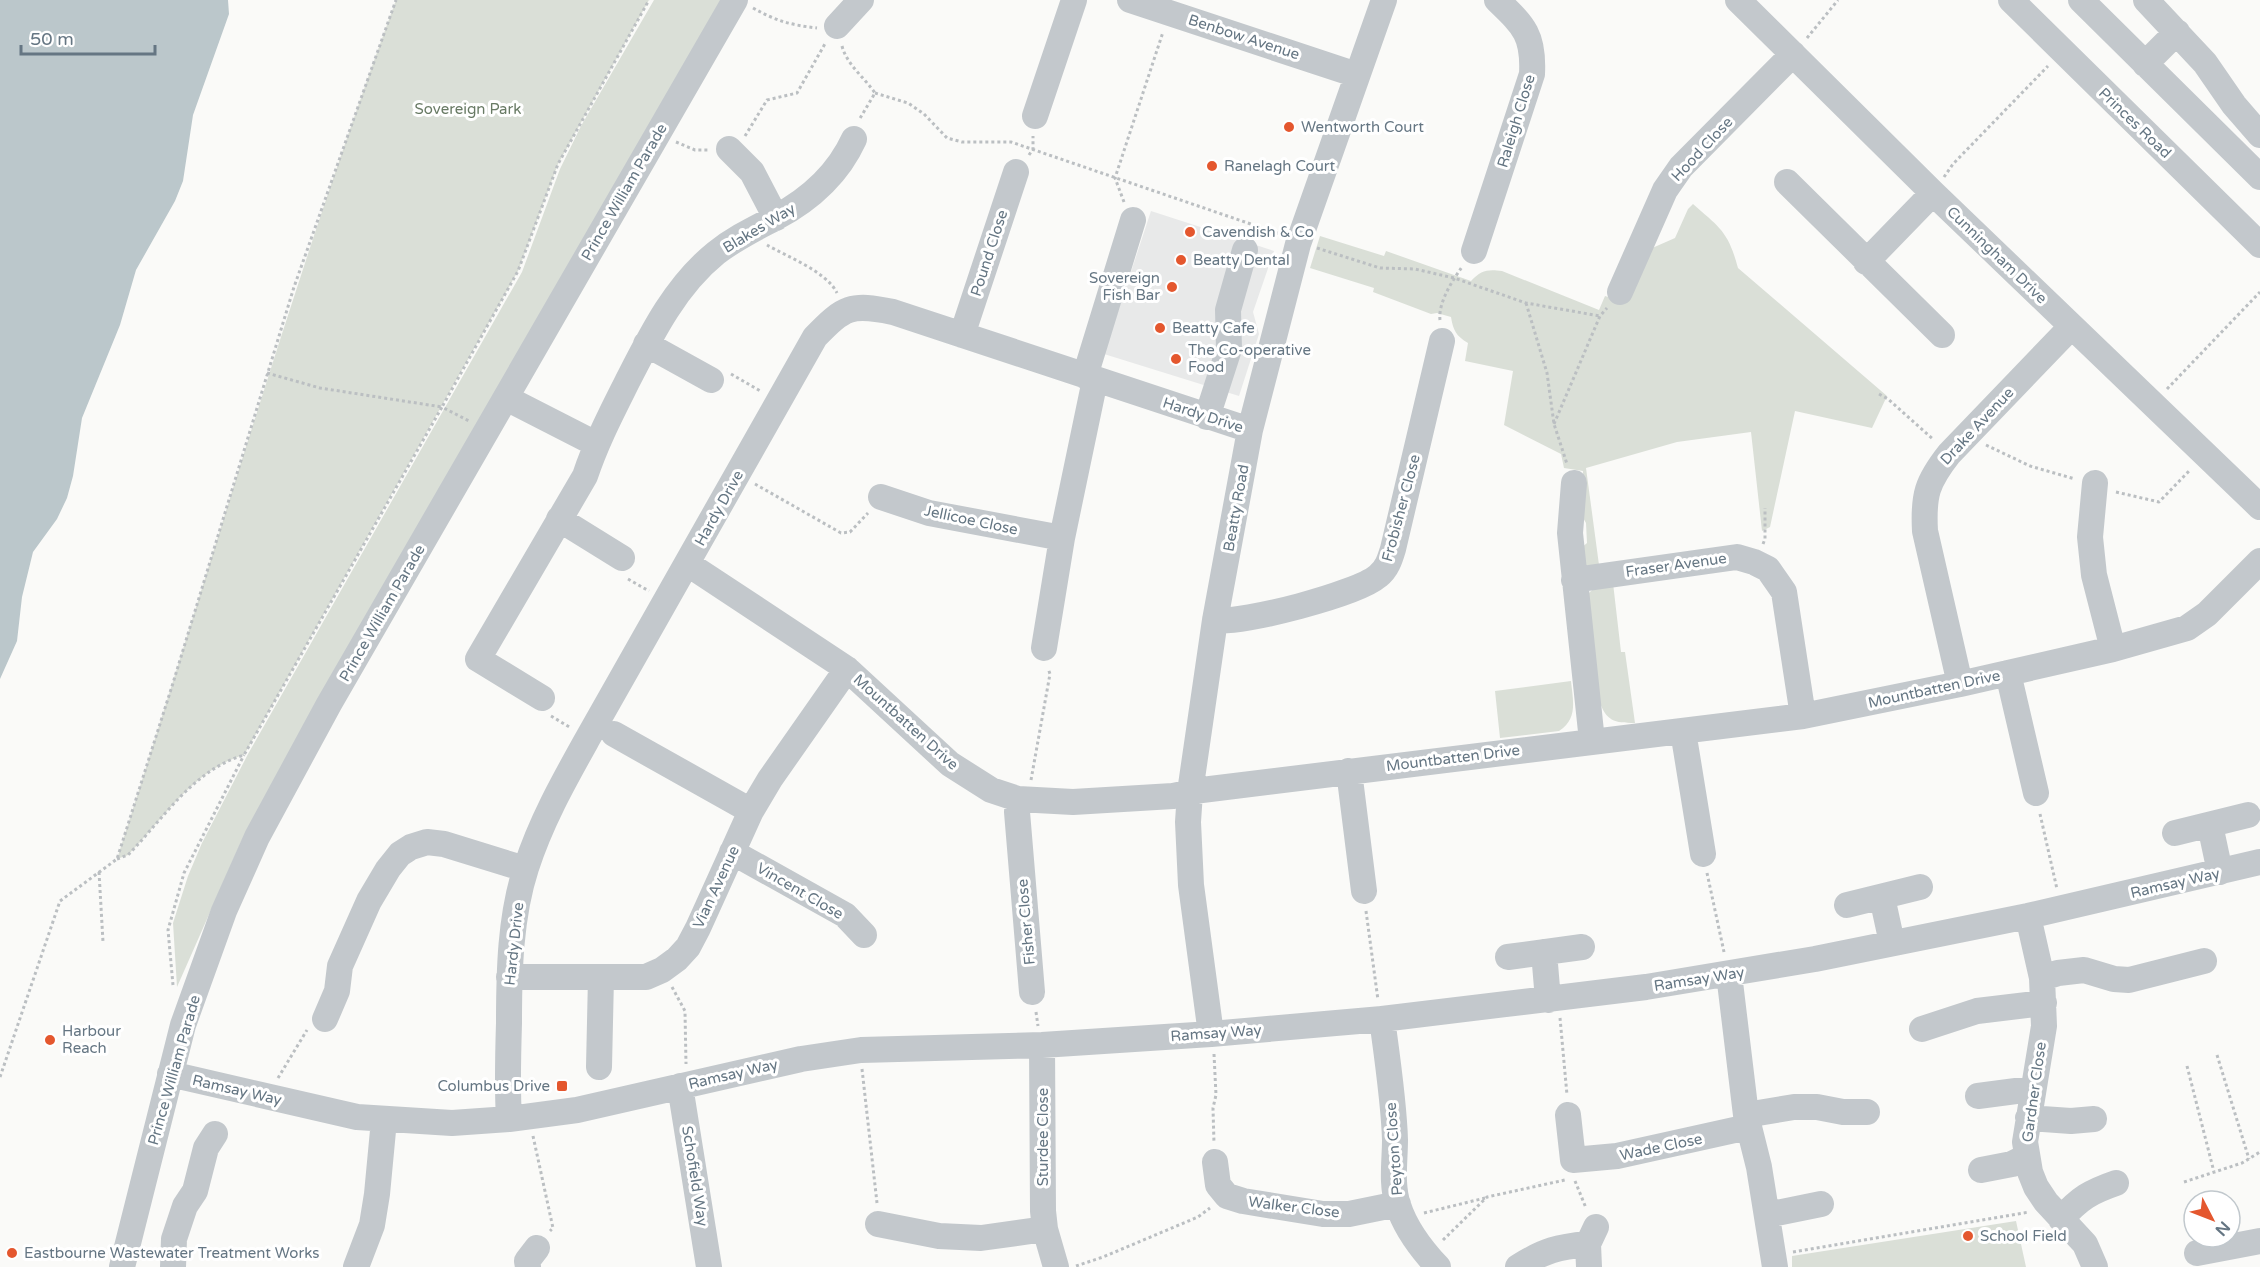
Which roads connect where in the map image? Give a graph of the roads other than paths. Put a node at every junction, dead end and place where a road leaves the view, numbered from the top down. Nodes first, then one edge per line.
1 (861, 0) edge
2 (1074, 0) edge
3 (1130, 0) edge
4 (1384, 0) edge
5 (1497, 0) edge
6 (1738, 0) edge
7 (2011, 0) edge
8 (2081, 0) edge
9 (2146, 0) edge
10 (741, 2) edge
11 (1172, 6) edge
12 (837, 26) road end
13 (2177, 32) junction
14 (1793, 54) junction
15 (2145, 64) junction
16 (1357, 75) junction
17 (1035, 116) road end
18 (2260, 135) edge
19 (854, 139) road end
20 (729, 149) road end
21 (1016, 172) road end
22 (2260, 177) edge
23 (1787, 182) dead end
24 (1933, 193) junction
25 (776, 218) junction
26 (1132, 220) road end
27 (2260, 245) edge
28 (1245, 250) dead end
29 (1474, 251) road end
30 (1866, 262) junction
31 (1620, 292) road end
32 (2071, 327) junction
33 (962, 335) junction
34 (1942, 335) dead end
35 (1442, 341) road end
36 (646, 344) junction
37 (1090, 378) junction
38 (711, 380) road end
39 (506, 398) junction
40 (1207, 417) junction
41 (1250, 430) junction
42 (596, 444) junction
43 (1574, 483) road end
44 (2095, 483) dead end
45 (881, 497) road end
46 (2260, 507) edge
47 (559, 519) junction
48 (1062, 538) junction
49 (622, 558) road end
50 (2260, 561) edge
51 (688, 564) junction
52 (1574, 579) junction
53 (1215, 620) junction
54 (1044, 648) road end
55 (2113, 649) junction
56 (847, 669) junction
57 (2008, 673) junction
58 (1960, 684) junction
59 (542, 698) road end
60 (1803, 716) junction
61 (1683, 731) junction
62 (601, 735) junction
63 (1592, 741) junction
64 (1349, 771) junction
65 (1190, 792) junction
66 (2036, 793) road end
67 (1023, 799) junction
68 (751, 811) junction
69 (2248, 815) dead end
70 (2210, 825) junction
71 (2175, 833) dead end
72 (732, 852) junction
73 (1703, 854) road end
74 (2260, 862) edge
75 (525, 869) junction
76 (2220, 872) junction
77 (1920, 887) dead end
78 (1364, 891) road end
79 (1882, 897) junction
80 (1847, 905) dead end
81 (2028, 916) junction
82 (864, 935) dead end
83 (1892, 943) junction
84 (1582, 947) dead end
85 (1544, 952) junction
86 (1508, 957) dead end
87 (2204, 961) dead end
88 (1729, 974) junction
89 (509, 976) junction
90 (601, 977) junction
91 (2043, 991) junction
92 (1032, 992) road end
93 (1554, 999) junction
94 (325, 1019) road end
95 (1382, 1019) junction
96 (1922, 1029) dead end
97 (1210, 1034) junction
98 (1042, 1045) junction
99 (599, 1067) dead end
100 (170, 1074) junction
101 (680, 1086) junction
102 (2032, 1091) junction
103 (1978, 1095) dead end
104 (1867, 1112) dead end
105 (1568, 1114) road end
106 (519, 1118) junction
107 (2028, 1118) junction
108 (2094, 1119) dead end
109 (384, 1120) junction
110 (1747, 1121) junction
111 (215, 1134) dead end
112 (2026, 1157) junction
113 (1215, 1162) road end
114 (1981, 1170) dead end
115 (2115, 1182) dead end
116 (1821, 1204) dead end
117 (1400, 1210) junction
118 (2054, 1210) junction
119 (1767, 1215) junction
120 (878, 1224) road end
121 (1045, 1229) junction
122 (2260, 1241) edge
123 (1591, 1246) edge
124 (2197, 1253) dead end
125 (1774, 1261) edge
126 (1433, 1262) edge
127 (122, 1267) edge
128 (173, 1267) edge
129 (356, 1267) edge
130 (709, 1267) edge
131 (1056, 1267) edge
132 (1518, 1267) edge
133 (2095, 1267) edge

1 - 12 street
2 - 17 street
3 - 11 street, Benbow Avenue
4 - 16 street, Beatty Road
5 - 29 street, Raleigh Close
6 - 14 street, Cunningham Drive
7 - 27 street, Princes Road
8 - 15 street
9 - 13 street
10 - 39 street, Prince William Parade
11 - 16 street, Benbow Avenue
13 - 15 street
13 - 18 street
14 - 24 street, Cunningham Drive
14 - 31 street, Hood Close
15 - 22 street
16 - 41 street, Beatty Road
19 - 25 street, Blakes Way
20 - 25 street
21 - 33 street, Pound Close
23 - 30 street
24 - 30 street
24 - 32 street, Cunningham Drive
25 - 36 street, Blakes Way
26 - 37 street
28 - 40 street
30 - 34 street
32 - 46 street, Cunningham Drive
32 - 58 street, Drake Avenue
33 - 37 street, Hardy Drive
33 - 51 street, Hardy Drive
35 - 53 street, Frobisher Close
36 - 38 street
36 - 42 street, Blakes Way
37 - 40 street, Hardy Drive
37 - 48 street
39 - 42 street
39 - 100 street, Prince William Parade
40 - 41 street, Hardy Drive
41 - 53 street, Beatty Road
42 - 47 street, Blakes Way
43 - 52 street
44 - 55 street
45 - 48 street, Jellicoe Close
47 - 49 street
47 - 59 street, Blakes Way
48 - 54 street
50 - 55 street, Mountbatten Drive
51 - 56 street, Mountbatten Drive
51 - 62 street, Hardy Drive
52 - 60 street, Fraser Avenue
52 - 63 street
53 - 65 street, Beatty Road
55 - 57 street, Mountbatten Drive
56 - 67 street, Mountbatten Drive
56 - 68 street, Vian Avenue
57 - 58 street, Mountbatten Drive
57 - 66 street
58 - 60 street, Mountbatten Drive
60 - 61 street, Mountbatten Drive
61 - 63 street, Mountbatten Drive
61 - 73 street
62 - 68 street
62 - 75 street, Hardy Drive
63 - 64 street, Mountbatten Drive
64 - 65 street, Mountbatten Drive
64 - 78 street
65 - 67 street, Mountbatten Drive
65 - 97 street, Beatty Road
67 - 92 street, Fisher Close
68 - 72 street, Vian Avenue
69 - 70 street
70 - 71 street
70 - 76 street
72 - 82 street, Vincent Close
72 - 90 street, Vian Avenue
74 - 76 street, Ramsay Way
75 - 89 street, Hardy Drive
75 - 94 street
76 - 81 street, Ramsay Way
77 - 79 street
79 - 80 street
79 - 83 street
81 - 83 street, Ramsay Way
81 - 91 street, Gardner Close
83 - 88 street, Ramsay Way
84 - 85 street
85 - 86 street
85 - 93 street
87 - 91 street
88 - 93 street, Ramsay Way
88 - 110 street
89 - 90 street, Vian Avenue
89 - 106 street, Hardy Drive
90 - 99 street
91 - 96 street
91 - 102 street, Gardner Close
93 - 95 street, Ramsay Way
95 - 97 street, Ramsay Way
95 - 117 street, Peyton Close
97 - 98 street, Ramsay Way
98 - 101 street, Ramsay Way
98 - 121 street, Sturdee Close
100 - 109 street, Ramsay Way
100 - 127 street, Prince William Parade
101 - 106 street, Ramsay Way
101 - 130 street, Schofield Way
102 - 103 street
102 - 107 street, Gardner Close
104 - 110 street, Wade Close
105 - 110 street, Wade Close
106 - 109 street, Ramsay Way
107 - 108 street
107 - 112 street, Gardner Close
109 - 129 street
110 - 119 street
111 - 128 street
112 - 114 street
112 - 118 street, Gardner Close
113 - 117 street, Walker Close
115 - 118 street
116 - 119 street
117 - 126 street, Peyton Close
118 - 133 street, Gardner Close
119 - 125 street
120 - 121 street
121 - 131 street, Sturdee Close
122 - 124 street
123 - 132 street

